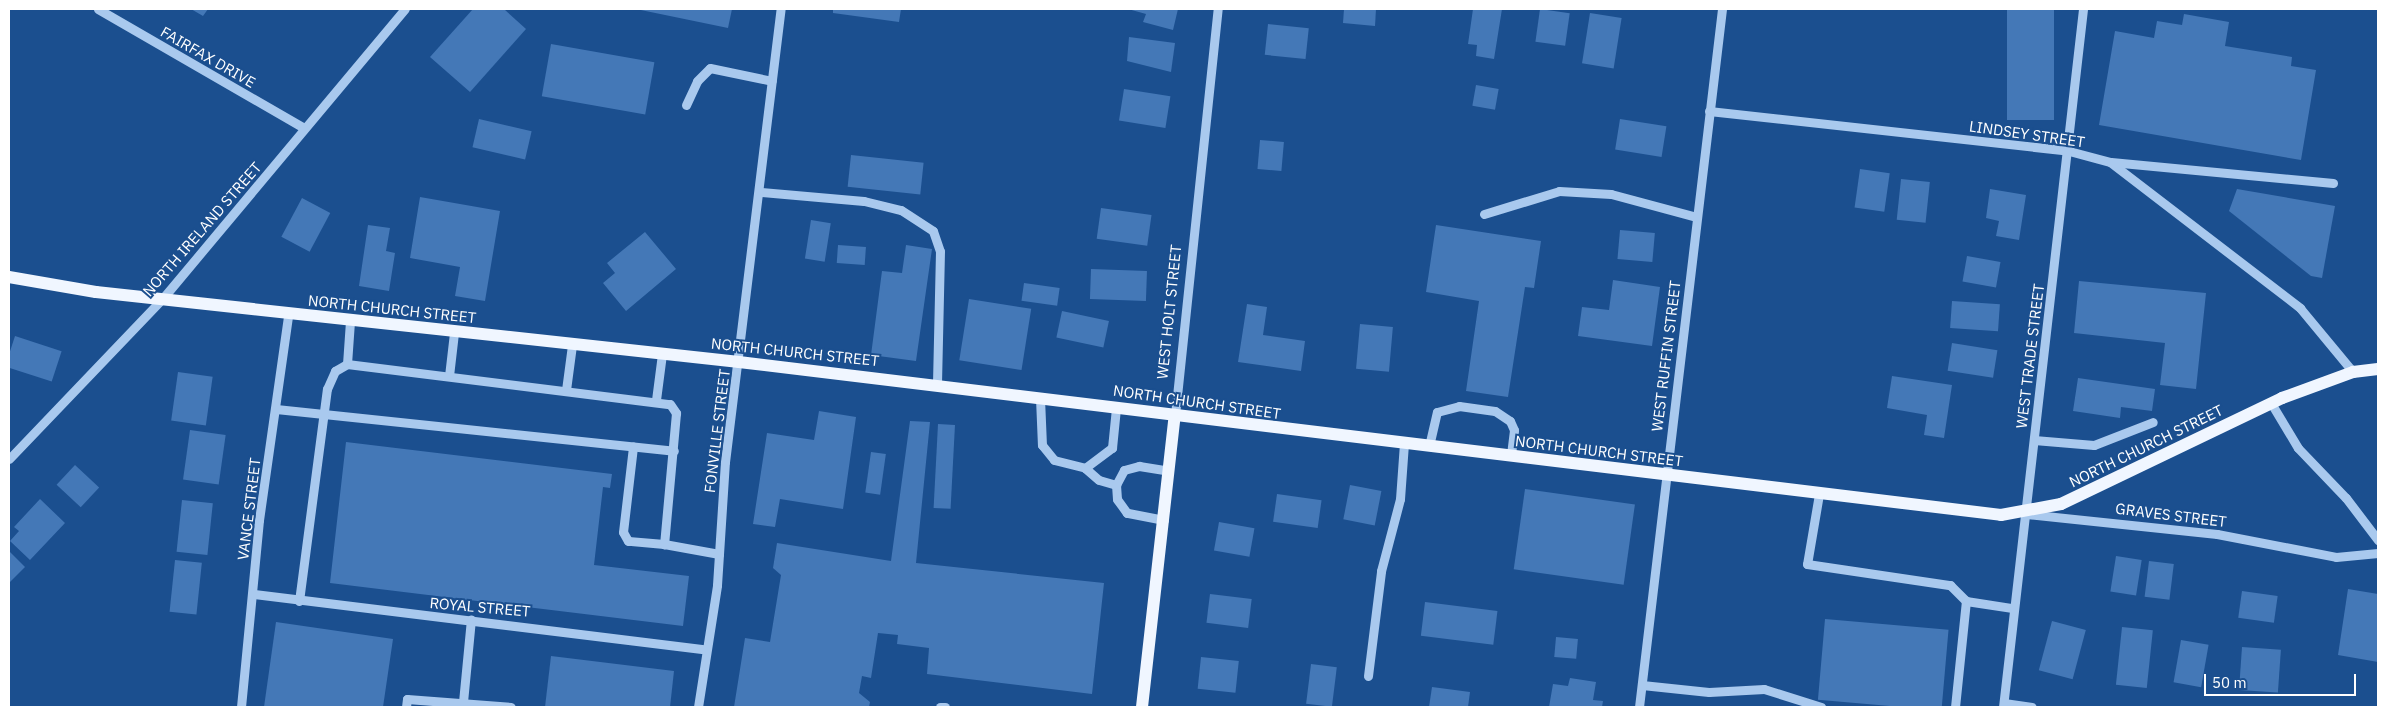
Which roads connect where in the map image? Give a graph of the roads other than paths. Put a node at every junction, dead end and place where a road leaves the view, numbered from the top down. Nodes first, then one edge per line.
1 (98, 9) edge
2 (405, 9) edge
3 (781, 9) edge
4 (1218, 9) edge
5 (1722, 9) edge
6 (2082, 9) edge
7 (772, 81) junction
8 (686, 105) dead end
9 (1709, 111) junction
10 (304, 128) junction
11 (2069, 151) junction
12 (2110, 162) junction
13 (2333, 183) dead end
14 (761, 192) junction
15 (1484, 214) dead end
16 (1697, 217) junction
17 (9, 277) edge
18 (163, 298) junction
19 (288, 315) junction
20 (350, 321) junction
21 (454, 332) junction
22 (572, 345) junction
23 (662, 354) junction
24 (740, 362) junction
25 (347, 364) junction
26 (2378, 369) edge
27 (2353, 372) junction
28 (449, 376) junction
29 (937, 385) junction
30 (566, 390) junction
31 (1040, 398) junction
32 (656, 400) junction
33 (2271, 403) junction
34 (1116, 408) junction
35 (276, 409) junction
36 (323, 416) junction
37 (1174, 416) junction
38 (2153, 422) dead end
39 (2034, 440) junction
40 (1404, 443) junction
41 (1429, 446) junction
42 (633, 447) junction
43 (674, 451) junction
44 (1511, 456) junction
45 (9, 459) edge
46 (1085, 468) junction
47 (1169, 471) junction
48 (1665, 476) junction
49 (1116, 485) junction
50 (1819, 494) junction
51 (2023, 514) junction
52 (1164, 520) junction
53 (2378, 540) edge
54 (664, 544) junction
55 (2378, 553) edge
56 (719, 554) junction
57 (254, 594) junction
58 (299, 601) junction
59 (1966, 601) junction
60 (2012, 608) junction
61 (471, 619) junction
62 (704, 649) junction
63 (1368, 676) dead end
64 (1642, 685) junction
65 (463, 702) junction
66 (2003, 705) edge
67 (241, 707) edge
68 (406, 707) edge
69 (511, 707) edge
70 (698, 707) edge
71 (940, 707) edge
72 (945, 707) edge
73 (1142, 707) edge
74 (1639, 707) edge
75 (1821, 707) edge
76 (1954, 707) edge
77 (2032, 707) edge

1 - 10 street, FAIRFAX DRIVE
2 - 10 street, NORTH IRELAND STREET
3 - 7 street, FONVILLE STREET
4 - 37 street, WEST HOLT STREET
5 - 9 street, WEST RUFFIN STREET
6 - 11 street, WEST TRADE STREET
7 - 8 street
7 - 14 street, FONVILLE STREET
9 - 11 street, LINDSEY STREET
9 - 16 street, WEST RUFFIN STREET
10 - 18 street, NORTH IRELAND STREET
11 - 12 street, LINDSEY STREET
11 - 39 street, WEST TRADE STREET
12 - 13 street
12 - 27 street, LINDSEY STREET
14 - 24 street, FONVILLE STREET
14 - 29 street
15 - 16 street
16 - 48 street, WEST RUFFIN STREET
17 - 18 main road, NORTH CHURCH STREET
18 - 19 main road, NORTH CHURCH STREET
18 - 45 street, NORTH IRELAND STREET
19 - 20 main road, NORTH CHURCH STREET
19 - 35 street, VANCE STREET
20 - 21 main road, NORTH CHURCH STREET
20 - 25 street
21 - 22 main road, NORTH CHURCH STREET
21 - 28 street
22 - 23 main road, NORTH CHURCH STREET
22 - 30 street
23 - 24 main road, NORTH CHURCH STREET
23 - 32 street
24 - 29 main road, NORTH CHURCH STREET
24 - 56 street, FONVILLE STREET
25 - 28 street
25 - 36 street
26 - 27 main road, NORTH CHURCH STREET
27 - 33 main road, NORTH CHURCH STREET
28 - 30 street
29 - 31 main road, NORTH CHURCH STREET
30 - 32 street
31 - 34 main road, NORTH CHURCH STREET
31 - 46 street
32 - 43 street
33 - 51 main road, NORTH CHURCH STREET
33 - 53 street
34 - 37 main road, NORTH CHURCH STREET
34 - 46 street
35 - 36 street
35 - 57 street, VANCE STREET
36 - 42 street
36 - 58 street
37 - 40 main road, NORTH CHURCH STREET
37 - 47 main road, WEST HOLT STREET
38 - 39 street
39 - 51 street, WEST TRADE STREET
40 - 41 main road, NORTH CHURCH STREET
40 - 63 street
41 - 44 main road, NORTH CHURCH STREET
41 - 44 street
42 - 43 street
42 - 54 street
43 - 54 street
44 - 48 main road, NORTH CHURCH STREET
46 - 49 street
47 - 49 street
47 - 52 main road, WEST HOLT STREET
48 - 50 main road, NORTH CHURCH STREET
48 - 64 street, WEST RUFFIN STREET
49 - 52 street
50 - 51 main road, NORTH CHURCH STREET
50 - 59 street
51 - 55 street, GRAVES STREET
51 - 60 street, WEST TRADE STREET
52 - 73 main road, WEST HOLT STREET
54 - 56 street
56 - 62 street, FONVILLE STREET
57 - 58 street, ROYAL STREET
57 - 67 street, VANCE STREET
58 - 61 street, ROYAL STREET
59 - 60 street
59 - 76 street
60 - 66 street, WEST TRADE STREET
61 - 62 street, ROYAL STREET
61 - 65 street
62 - 70 street, FONVILLE STREET
64 - 74 street, WEST RUFFIN STREET
64 - 75 street
65 - 68 street
65 - 69 street
66 - 77 street
71 - 72 street

